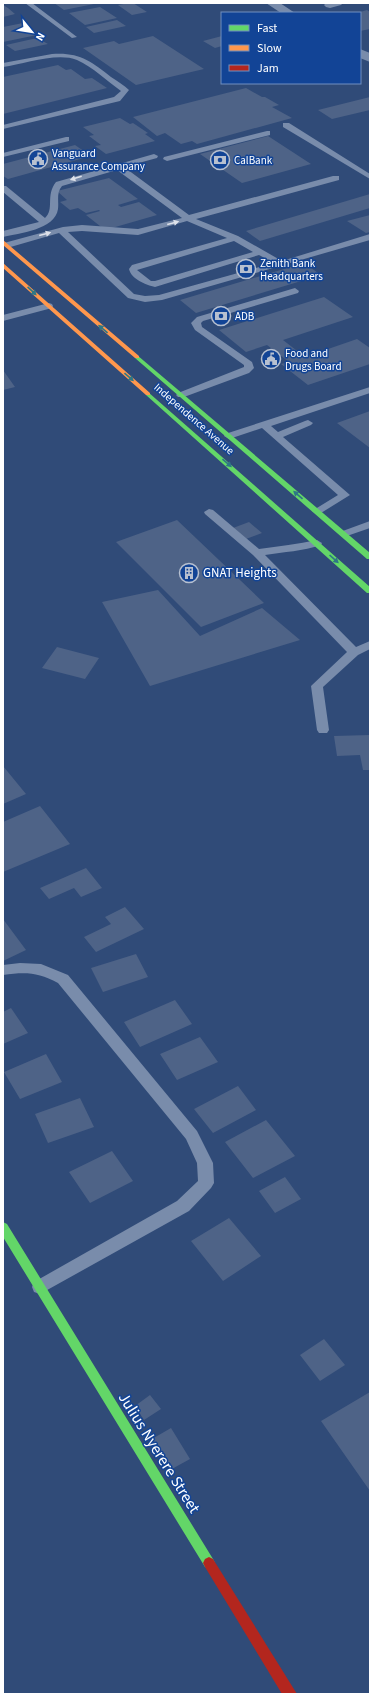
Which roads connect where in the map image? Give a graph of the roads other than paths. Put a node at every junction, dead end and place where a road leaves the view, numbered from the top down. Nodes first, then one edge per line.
1 (28, 3) edge
2 (272, 3) edge
3 (290, 9) edge
4 (74, 37) dead end
5 (361, 54) edge
6 (370, 58) edge
7 (3, 65) edge
8 (286, 125) dead end
9 (3, 127) edge
10 (266, 133) dead end
11 (66, 139) dead end
12 (3, 156) edge
13 (154, 156) dead end
14 (167, 159) dead end
15 (117, 166) junction
16 (370, 177) edge
17 (336, 178) dead end
18 (3, 188) edge
19 (189, 219) junction
20 (45, 222) junction
21 (61, 230) junction
22 (3, 234) edge
23 (370, 237) edge
24 (235, 238) junction
25 (5, 244) edge
26 (261, 252) junction
27 (281, 264) junction
28 (3, 265) edge
29 (296, 291) dead end
30 (49, 306) junction
31 (3, 318) edge
32 (370, 390) edge
33 (181, 395) junction
34 (308, 423) dead end
35 (264, 425) junction
36 (229, 436) junction
37 (276, 436) junction
38 (317, 511) junction
39 (209, 512) dead end
40 (370, 524) edge
41 (344, 534) junction
42 (316, 543) junction
43 (257, 553) junction
44 (370, 556) edge
45 (370, 591) edge
46 (370, 645) edge
47 (354, 652) junction
48 (323, 730) dead end
49 (3, 970) edge
50 (3, 1227) edge
51 (40, 1287) junction
52 (290, 1694) edge

1 - 4 lane
2 - 3 street
5 - 6 street
7 - 9 lane
8 - 16 lane
10 - 14 lane
11 - 12 lane
13 - 15 lane
15 - 19 lane
15 -> 20 lane
17 - 19 lane
18 - 20 lane
21 -> 19 lane
19 - 24 lane
20 - 22 lane
25 -> 21 lane
21 - 27 lane
23 - 27 lane
24 - 26 lane
24 - 26 lane
33 -> 25 main road, Independence Avenue
26 - 27 lane
28 -> 30 main road, Independence Avenue
29 - 33 lane
30 - 31 lane
30 -> 42 main road, Independence Avenue
32 - 35 lane
33 - 36 main road, Independence Avenue
34 - 37 lane
35 - 36 lane
35 - 37 lane
38 -> 36 main road, Independence Avenue
37 - 38 lane
38 - 41 main road, Independence Avenue
39 - 43 lane
40 - 41 lane
41 - 44 main road, Independence Avenue
42 - 43 lane
42 -> 45 main road, Independence Avenue
43 - 47 lane
46 - 47 lane
47 - 48 lane
49 - 51 lane
50 - 51 main road, Julius Nyerere Street
51 - 52 main road, Julius Nyerere Street

